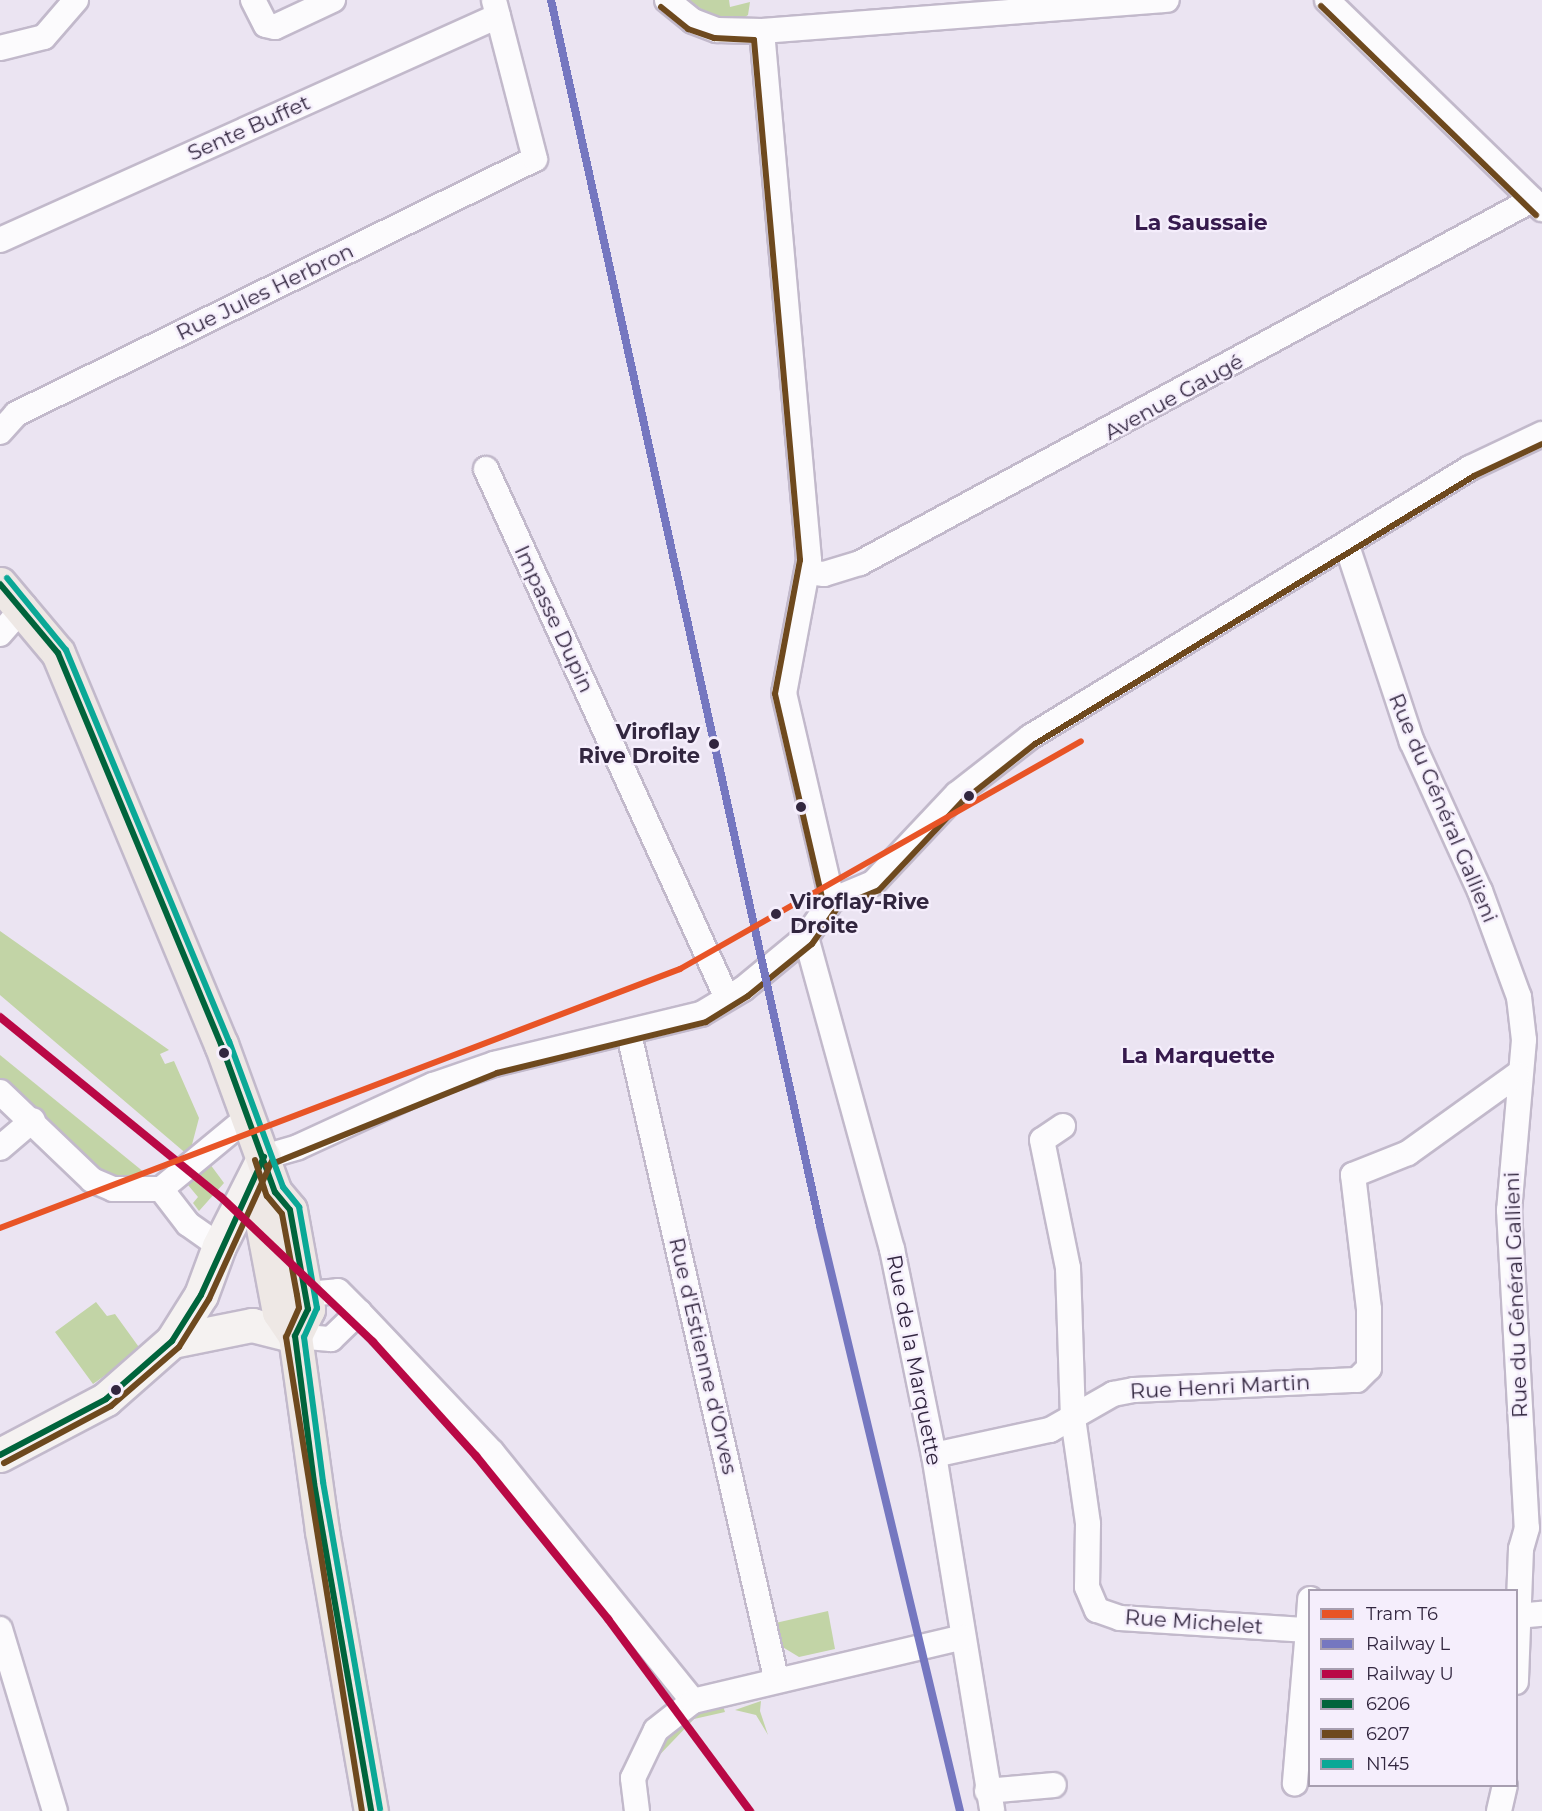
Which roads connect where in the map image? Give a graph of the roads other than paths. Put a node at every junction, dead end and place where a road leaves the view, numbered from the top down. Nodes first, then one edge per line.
1 (76, 0) edge
2 (253, 0) edge
3 (333, 0) edge
4 (667, 0) edge
5 (1167, 0) edge
6 (1327, 0) edge
7 (496, 8) edge
8 (762, 31) junction
9 (0, 48) edge
10 (1537, 205) edge
11 (0, 240) edge
12 (0, 432) edge
13 (1542, 434) edge
14 (486, 469) dead end
15 (1347, 546) junction
16 (809, 572) junction
17 (0, 584) edge
18 (24, 606) junction
19 (0, 634) edge
20 (832, 900) junction
21 (806, 937) junction
22 (727, 998) junction
23 (629, 1034) junction
24 (1518, 1074) junction
25 (0, 1092) edge
26 (248, 1117) junction
27 (33, 1120) junction
28 (1063, 1126) dead end
29 (0, 1148) edge
30 (264, 1157) junction
31 (161, 1189) junction
32 (274, 1192) junction
33 (219, 1245) junction
34 (306, 1294) junction
35 (359, 1311) junction
36 (295, 1336) junction
37 (172, 1341) junction
38 (1073, 1418) junction
39 (0, 1455) edge
40 (934, 1455) junction
41 (1518, 1607) edge
42 (1542, 1614) edge
43 (1518, 1616) edge
44 (0, 1629) edge
45 (1308, 1630) edge
46 (963, 1637) junction
47 (776, 1678) junction
48 (693, 1701) junction
49 (1295, 1783) dead end
50 (1054, 1785) dead end
51 (1505, 1787) edge
52 (989, 1800) edge
53 (56, 1811) edge
54 (371, 1811) edge
55 (636, 1811) edge
56 (1499, 1811) edge

1 - 9 street
2 - 3 street
4 - 8 street
5 - 8 street
6 - 10 street
7 - 11 street, Sente Buffet
7 - 12 street, Rue Jules Herbron
8 - 16 street
10 - 16 street, Avenue Gaugé
13 - 15 street
14 - 22 street, Impasse Dupin
15 - 20 street
15 - 24 street, Rue du Général Gallieni
16 - 20 street
17 - 18 main road
18 - 19 street
18 - 26 main road
20 - 21 street
21 - 22 street
21 - 40 street, Rue de la Marquette
22 - 23 street
23 - 30 street
23 - 47 street, Rue d'Estienne d'Orves
24 - 38 street, Rue Henri Martin
24 - 41 street, Rue du Général Gallieni
25 - 27 street
26 - 30 main road
26 - 31 street
27 - 29 street
27 - 31 street
28 - 38 street, Rue Michelet
30 - 32 main road
30 - 33 street
31 - 33 street
32 - 34 main road
32 - 36 main road
33 - 37 street
34 - 35 street
34 - 36 main road
35 - 36 street
35 - 48 street
36 - 37 street
36 - 54 main road
37 - 39 street
38 - 40 street, Rue Henri Martin
38 - 45 street, Rue Michelet
40 - 46 street, Rue de la Marquette
42 - 43 street
44 - 53 street
45 - 49 street
46 - 47 street
46 - 52 street, Rue de la Marquette
47 - 48 street
48 - 55 street
50 - 52 street
51 - 56 street

